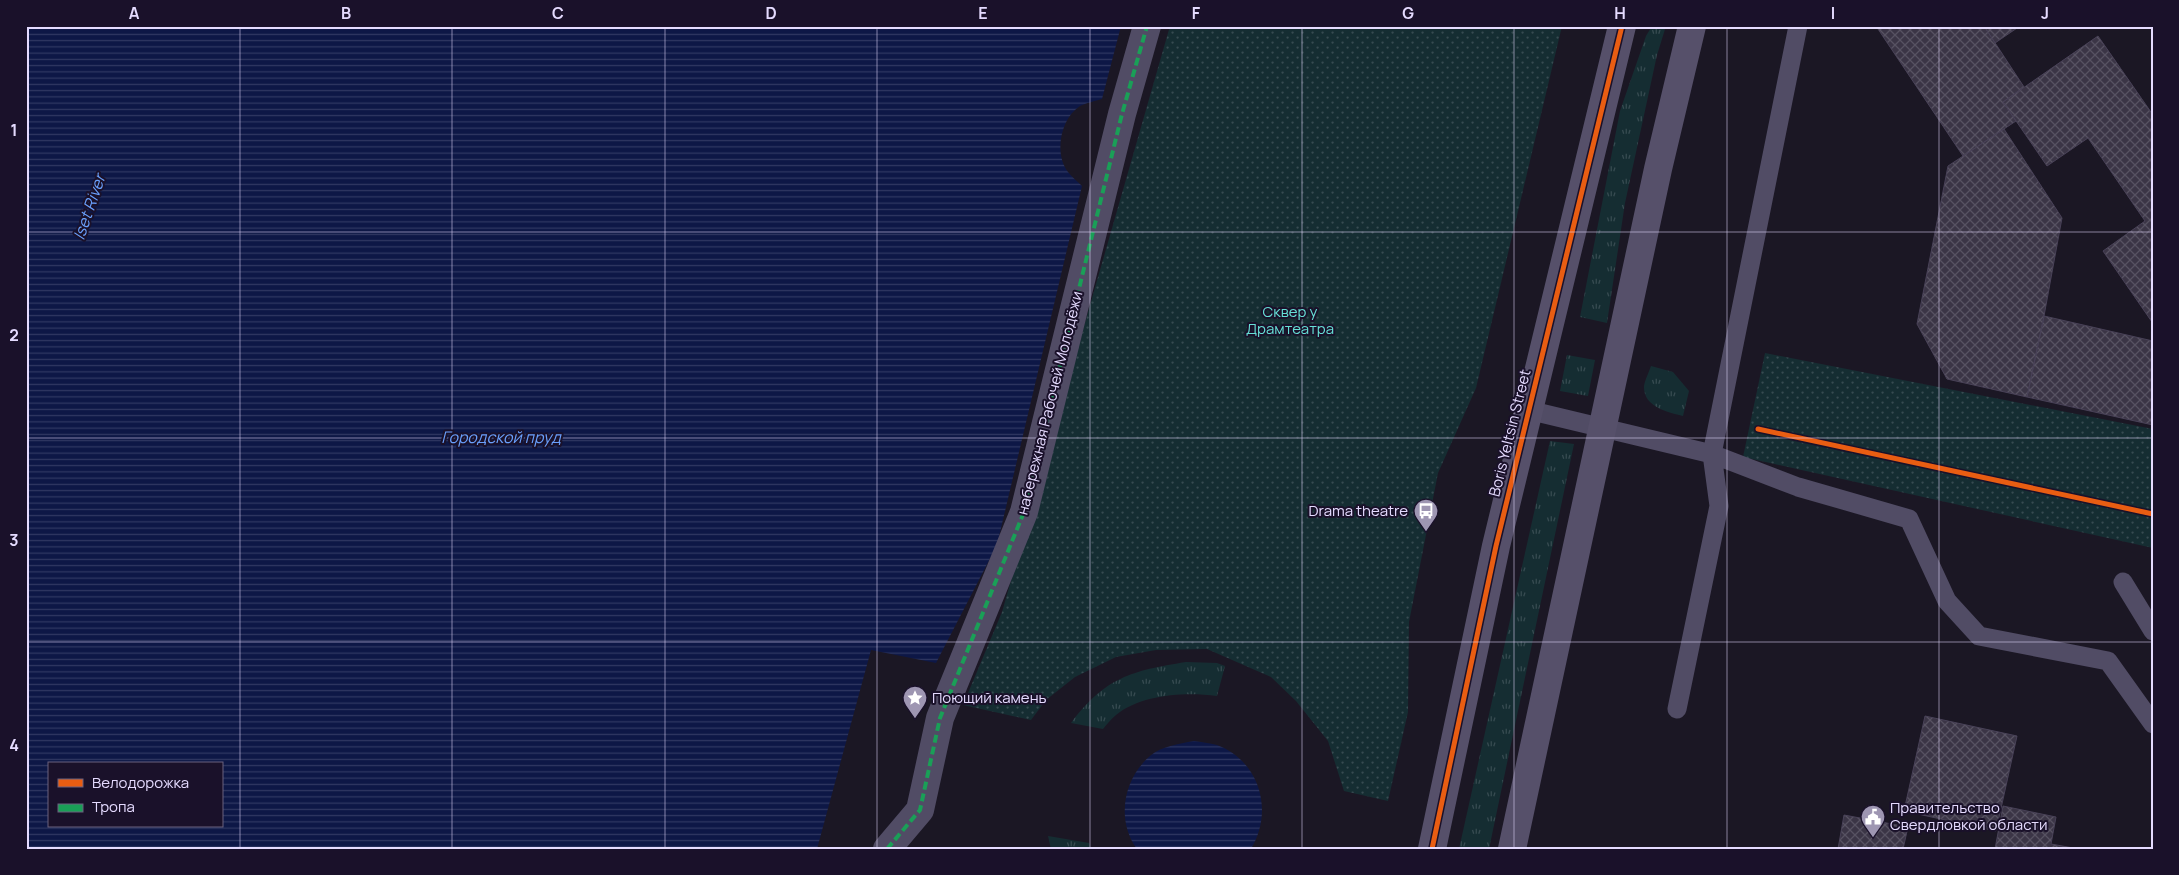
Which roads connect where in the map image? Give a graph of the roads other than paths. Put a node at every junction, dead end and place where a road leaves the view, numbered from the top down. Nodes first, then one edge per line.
1 (1148, 26) edge
2 (1622, 26) edge
3 (1692, 26) edge
4 (1798, 26) edge
5 (1528, 410) junction
6 (1603, 427) junction
7 (1712, 454) junction
8 (2123, 582) dead end
9 (2153, 631) edge
10 (1678, 709) dead end
11 (2153, 724) edge
12 (887, 849) edge
13 (1432, 849) edge
14 (1512, 849) edge

1 - 12 street, набережная Рабочей Молодёжи
2 - 5 street, Boris Yeltsin Street
3 - 6 street
4 - 7 lane
5 - 6 lane
5 - 13 street, Boris Yeltsin Street
6 - 7 lane
6 - 14 street
7 - 10 lane
7 - 11 lane
8 - 9 lane

